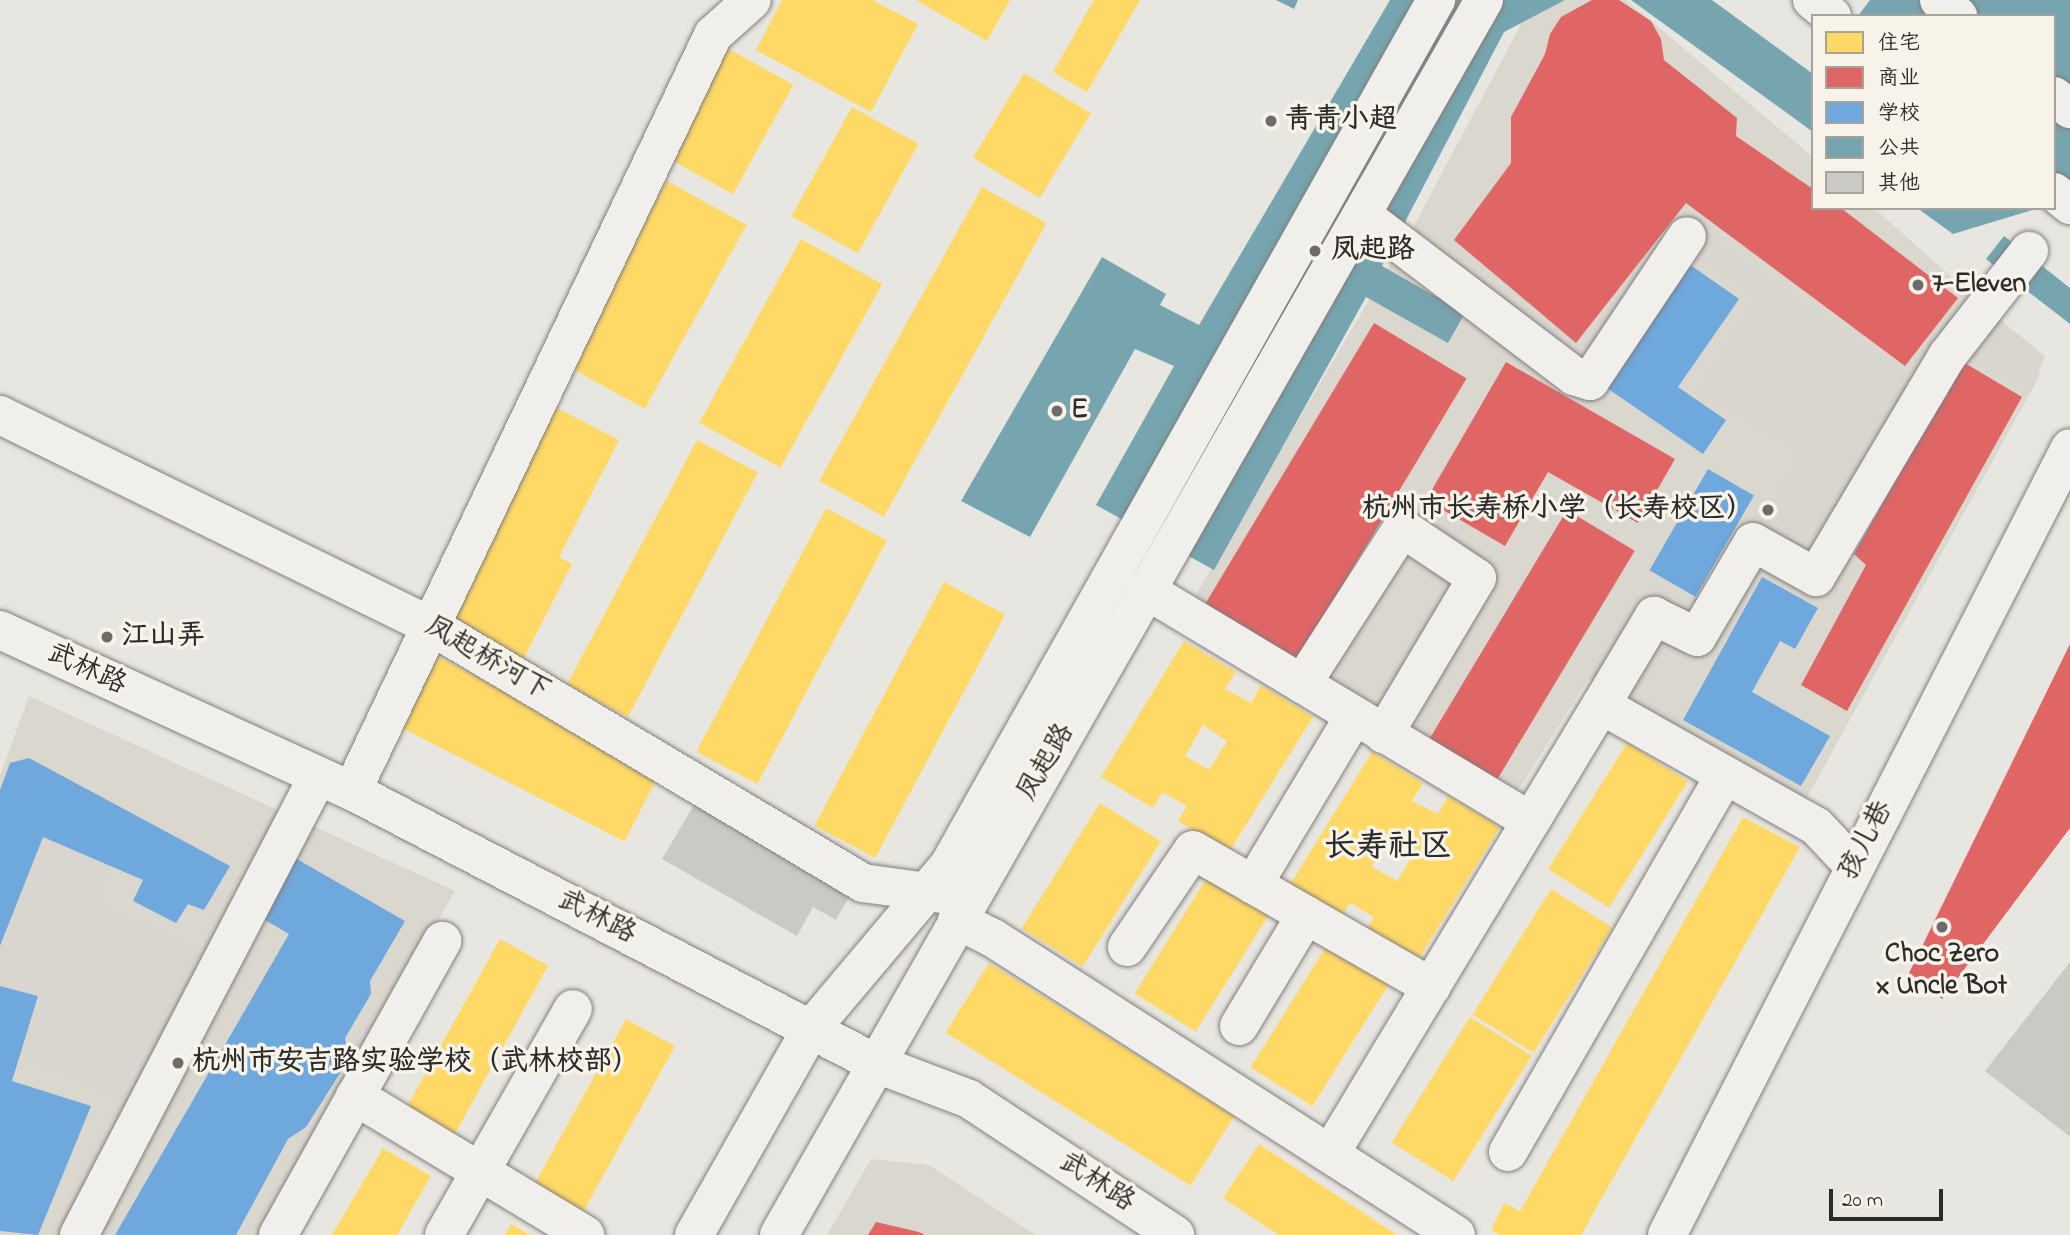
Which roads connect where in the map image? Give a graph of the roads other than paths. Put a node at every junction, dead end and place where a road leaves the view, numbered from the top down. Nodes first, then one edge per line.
1 (752, 0) edge
2 (1436, 0) edge
3 (1484, 0) edge
4 (1812, 0) edge
5 (1939, 0) edge
6 (1830, 14) edge
7 (1956, 14) edge
8 (2056, 98) edge
9 (2070, 109) edge
10 (2056, 194) edge
11 (2070, 205) edge
12 (1362, 215) junction
13 (1687, 236) dead end
14 (2029, 251) dead end
15 (0, 415) edge
16 (2070, 448) edge
17 (1146, 590) junction
18 (431, 626) junction
19 (1, 635) edge
20 (1302, 684) junction
21 (1601, 705) junction
22 (1369, 725) junction
23 (1725, 775) junction
24 (318, 776) junction
25 (352, 792) junction
26 (1531, 821) junction
27 (1854, 866) junction
28 (1253, 885) junction
29 (927, 892) junction
30 (963, 909) junction
31 (1306, 915) junction
32 (442, 941) dead end
33 (1127, 947) dead end
34 (1431, 987) junction
35 (573, 1009) dead end
36 (1239, 1026) dead end
37 (811, 1029) junction
38 (877, 1064) junction
39 (355, 1096) junction
40 (1508, 1152) dead end
41 (1330, 1154) junction
42 (479, 1171) junction
43 (79, 1235) edge
44 (278, 1235) edge
45 (444, 1235) edge
46 (585, 1235) edge
47 (694, 1235) edge
48 (779, 1235) edge
49 (1175, 1235) edge
50 (1456, 1235) edge
51 (1667, 1235) edge

1 - 18 main road
2 - 29 main road
3 - 12 main road, 凤起路
4 - 6 main road
5 - 7 main road
8 - 9 main road
10 - 11 main road
12 - 13 main road
12 - 17 main road, 凤起路
14 - 21 main road
15 - 18 main road, 凤起桥河下
16 - 27 main road, 孩儿巷
17 - 20 main road
17 - 30 main road, 凤起路
18 - 25 main road
18 - 29 main road, 凤起桥河下
19 - 24 main road, 武林路
20 - 22 main road
20 - 22 main road
21 - 23 main road
21 - 26 main road
22 - 26 main road
22 - 28 main road
23 - 27 main road
23 - 40 main road
24 - 25 main road, 武林路
24 - 43 main road
25 - 37 main road, 武林路
26 - 34 main road
27 - 51 main road, 孩儿巷
28 - 31 main road
28 - 33 main road
29 - 30 main road, 凤起桥河下
29 - 37 main road
30 - 38 main road, 凤起路
30 - 41 main road, 凤起桥河下
31 - 34 main road
31 - 36 main road
32 - 39 main road
34 - 41 main road
35 - 42 main road
37 - 38 main road, 武林路
37 - 47 main road
38 - 48 main road, 凤起路
38 - 49 main road, 武林路
39 - 42 main road
39 - 44 main road
41 - 50 main road, 凤起桥河下
42 - 45 main road
42 - 46 main road

